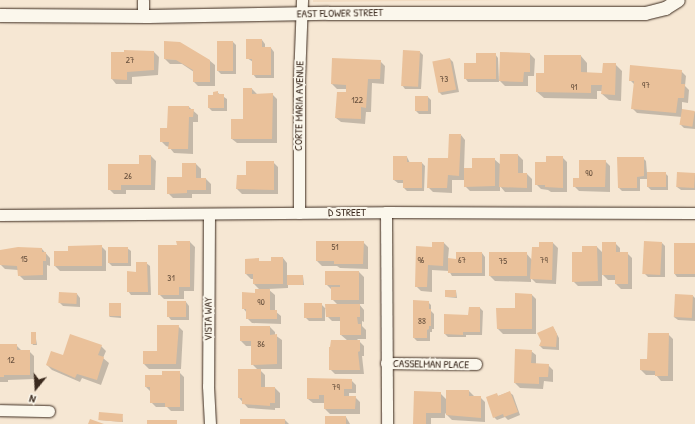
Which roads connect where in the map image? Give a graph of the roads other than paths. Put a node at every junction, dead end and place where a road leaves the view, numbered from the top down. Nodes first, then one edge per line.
1 (143, 0) edge
2 (302, 0) edge
3 (678, 0) edge
4 (302, 14) junction
5 (0, 15) edge
6 (143, 16) junction
7 (386, 212) junction
8 (299, 213) junction
9 (695, 213) edge
10 (0, 215) edge
11 (208, 215) junction
12 (386, 363) junction
13 (476, 364) dead end
14 (0, 410) edge
15 (49, 411) dead end
16 (210, 424) edge
17 (387, 424) edge

1 - 6 street
2 - 4 street, CORTE MARIA AVENUE
3 - 4 street, EAST FLOWER STREET
4 - 6 street, EAST FLOWER STREET
4 - 8 street, CORTE MARIA AVENUE
5 - 6 street, EAST FLOWER STREET
7 - 8 street, D STREET
7 - 9 street, D STREET
7 - 12 street
8 - 11 street, D STREET
10 - 11 street, D STREET
11 - 16 street, VISTA WAY
12 - 13 street, CASSELMAN PLACE
12 - 17 street
14 - 15 street

